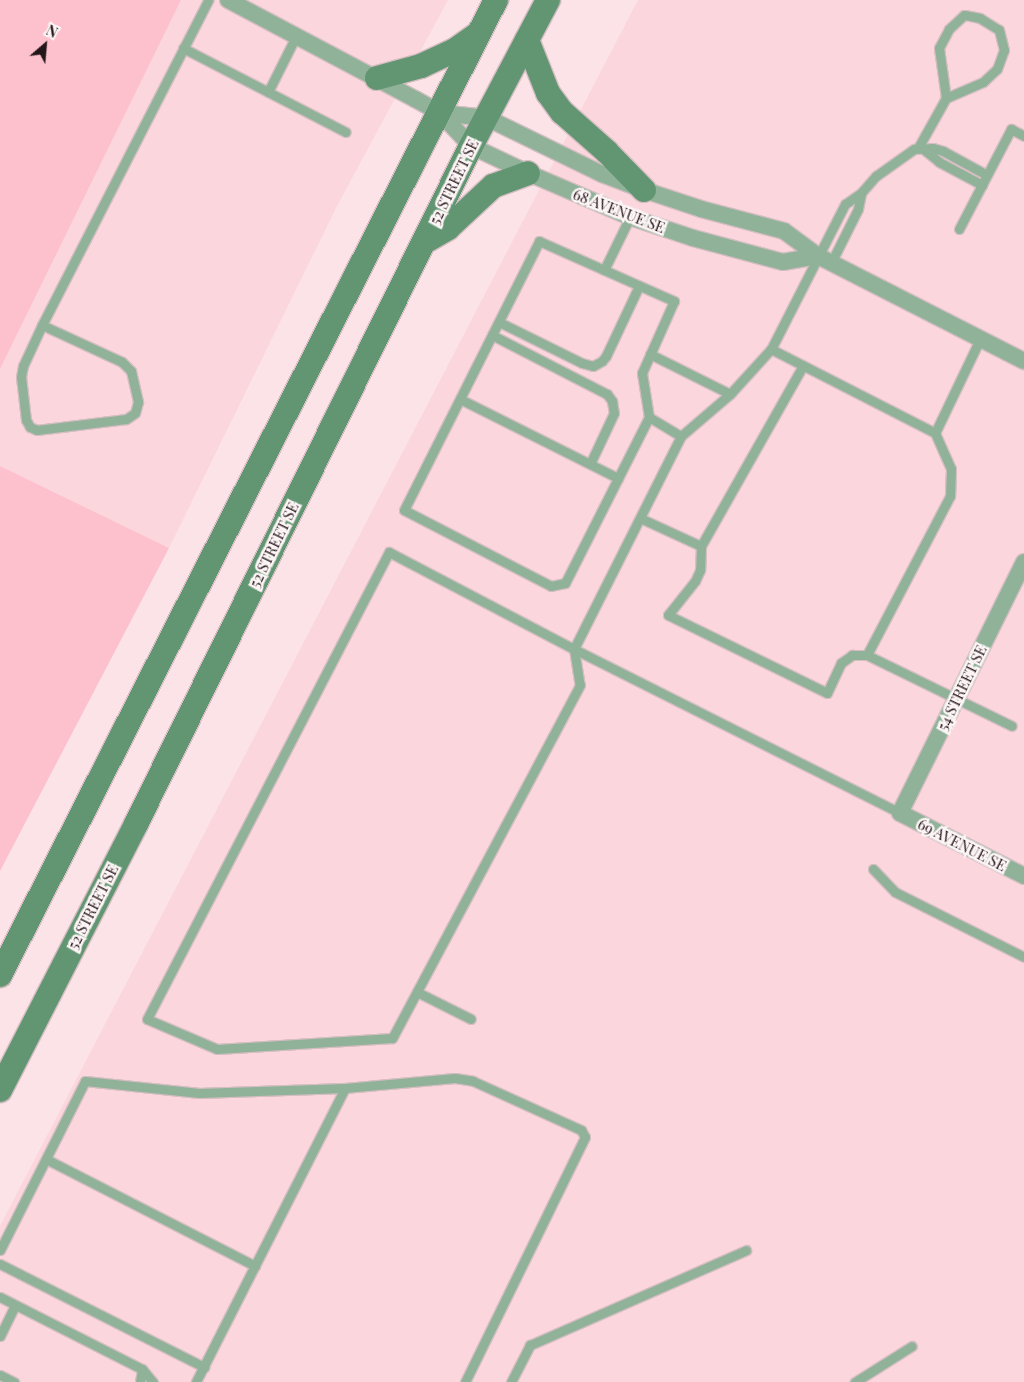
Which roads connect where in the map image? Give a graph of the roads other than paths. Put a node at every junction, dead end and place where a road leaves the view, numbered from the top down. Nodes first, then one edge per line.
1 (208, 0) edge
2 (228, 0) edge
3 (496, 0) edge
4 (548, 0) edge
5 (480, 32) junction
6 (296, 36) junction
7 (527, 40) junction
8 (183, 48) junction
9 (377, 78) junction
10 (268, 92) junction
11 (946, 98) junction
12 (440, 113) junction
13 (487, 118) junction
14 (346, 132) dead end
15 (1024, 136) edge
16 (471, 146) junction
17 (920, 148) junction
18 (528, 173) junction
19 (988, 175) junction
20 (982, 185) junction
21 (644, 190) junction
22 (861, 193) junction
23 (630, 217) junction
24 (959, 229) dead end
25 (424, 242) junction
26 (825, 260) junction
27 (604, 270) junction
28 (639, 286) junction
29 (499, 322) junction
30 (42, 325) junction
31 (492, 335) junction
32 (980, 339) junction
33 (771, 349) junction
34 (650, 354) junction
35 (1024, 361) edge
36 (803, 366) junction
37 (730, 394) junction
38 (460, 399) junction
39 (649, 418) junction
40 (935, 433) junction
41 (682, 436) junction
42 (590, 464) junction
43 (618, 478) junction
44 (640, 518) junction
45 (702, 546) junction
46 (1024, 562) edge
47 (574, 648) junction
48 (867, 655) junction
49 (957, 698) junction
50 (1012, 726) dead end
51 (900, 813) junction
52 (873, 869) dead end
53 (1024, 876) edge
54 (1024, 957) edge
55 (0, 975) edge
56 (417, 992) junction
57 (471, 1019) dead end
58 (344, 1088) junction
59 (0, 1090) edge
60 (46, 1159) junction
61 (0, 1250) edge
62 (746, 1250) dead end
63 (0, 1264) edge
64 (255, 1266) junction
65 (0, 1297) edge
66 (15, 1305) junction
67 (0, 1336) edge
68 (912, 1346) dead end
69 (204, 1367) junction
70 (142, 1369) junction
71 (0, 1375) edge
72 (14, 1382) edge
73 (140, 1382) edge
74 (154, 1382) edge
75 (196, 1382) edge
76 (465, 1382) edge
77 (511, 1382) edge
78 (856, 1382) edge

1 - 8 lane
2 - 6 street, 68 AVENUE SE
3 - 5 main road
4 - 7 main road, 52 STREET SE
5 - 9 main road
5 - 12 main road
6 - 9 street, 68 AVENUE SE
6 - 10 lane
7 - 13 main road, 52 STREET SE
7 - 21 main road
8 - 10 lane
8 - 30 lane
9 - 12 street, 68 AVENUE SE
10 - 14 lane
11 - 11 lane
11 - 17 lane
12 - 13 street, 68 AVENUE SE
12 - 16 street, 68 AVENUE SE
12 - 55 main road
13 - 16 main road, 52 STREET SE
13 - 21 street, 68 AVENUE SE
15 - 19 lane
16 - 18 street, 68 AVENUE SE
16 - 25 main road, 52 STREET SE
17 - 19 lane
17 - 20 lane
17 - 22 lane
18 - 23 street, 68 AVENUE SE
18 - 25 main road
19 - 20 lane
20 - 24 lane
21 - 26 street, 68 AVENUE SE
22 - 26 lane
22 - 26 lane
23 - 26 street, 68 AVENUE SE
23 - 27 lane
25 - 59 main road, 52 STREET SE
26 - 32 street, 68 AVENUE SE
26 - 33 lane
27 - 28 lane
27 - 29 lane
28 - 29 lane
28 - 34 lane
29 - 31 lane
30 - 30 lane
31 - 38 lane
31 - 42 lane
32 - 35 street, 68 AVENUE SE
32 - 40 lane
33 - 36 lane
33 - 37 lane
34 - 37 lane
34 - 39 lane
36 - 40 lane
36 - 45 lane
37 - 41 lane
38 - 42 lane
38 - 43 lane
39 - 41 lane
39 - 43 lane
40 - 48 lane
41 - 44 lane
42 - 43 lane
44 - 45 lane
44 - 47 lane
45 - 48 lane
46 - 49 street, 54 STREET SE
47 - 51 lane
47 - 56 lane
47 - 56 lane
48 - 49 lane
49 - 50 lane
49 - 51 street, 54 STREET SE
51 - 53 street, 69 AVENUE SE
52 - 54 lane
56 - 57 lane
58 - 60 lane
58 - 64 lane
58 - 76 lane
60 - 61 lane
60 - 64 lane
62 - 77 lane
63 - 69 lane
64 - 69 lane
65 - 66 lane
66 - 67 lane
66 - 70 lane
68 - 78 lane
69 - 75 lane
70 - 73 lane
70 - 74 lane
71 - 72 lane

